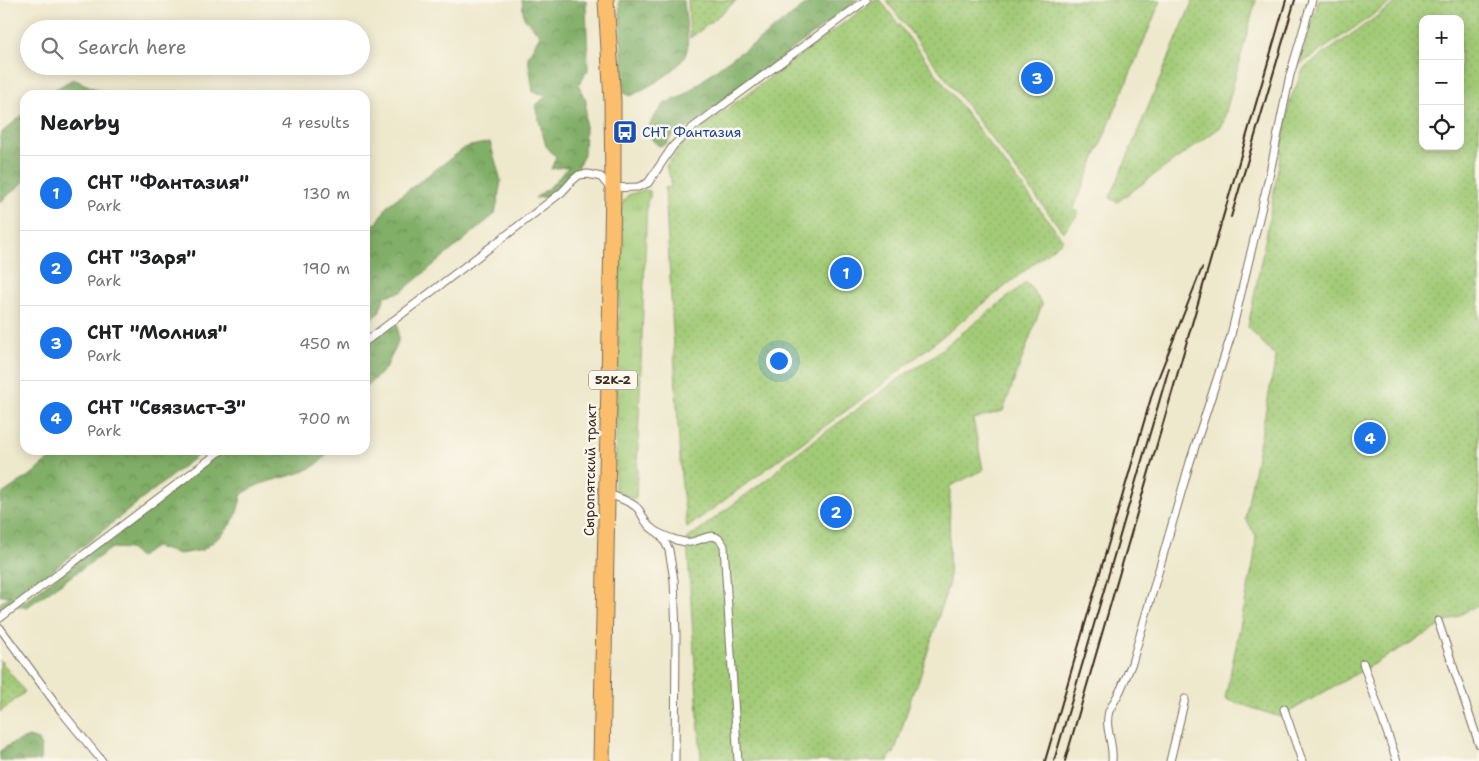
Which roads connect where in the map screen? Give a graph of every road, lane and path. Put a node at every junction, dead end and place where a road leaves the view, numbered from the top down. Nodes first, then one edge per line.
1 (602, 0) edge
2 (609, 0) edge
3 (866, 0) edge
4 (1312, 0) edge
5 (613, 188) junction
6 (370, 338) edge
7 (215, 455) edge
8 (611, 495) junction
9 (658, 533) junction
10 (0, 618) edge
11 (1438, 621) dead end
12 (0, 628) edge
13 (1364, 663) dead end
14 (1185, 699) dead end
15 (1284, 709) dead end
16 (1479, 744) edge
17 (102, 761) edge
18 (598, 761) edge
19 (606, 761) edge
20 (675, 761) edge
21 (738, 761) edge
22 (1112, 761) edge
23 (1170, 761) edge
24 (1302, 761) edge
25 (1397, 761) edge

1 - 5 main road, Сыропятский тракт / 52К-2
2 - 5 main road, Сыропятский тракт / 52К-2
3 - 5 street
4 - 22 street
5 - 6 street
5 - 8 main road, Сыропятский тракт / 52К-2
5 - 18 main road, Сыропятский тракт / 52К-2
7 - 10 street
8 - 9 street
8 - 19 main road, Сыропятский тракт / 52К-2
9 - 20 street
9 - 21 street
11 - 16 street
12 - 17 street
13 - 25 street
14 - 23 street
15 - 24 street

